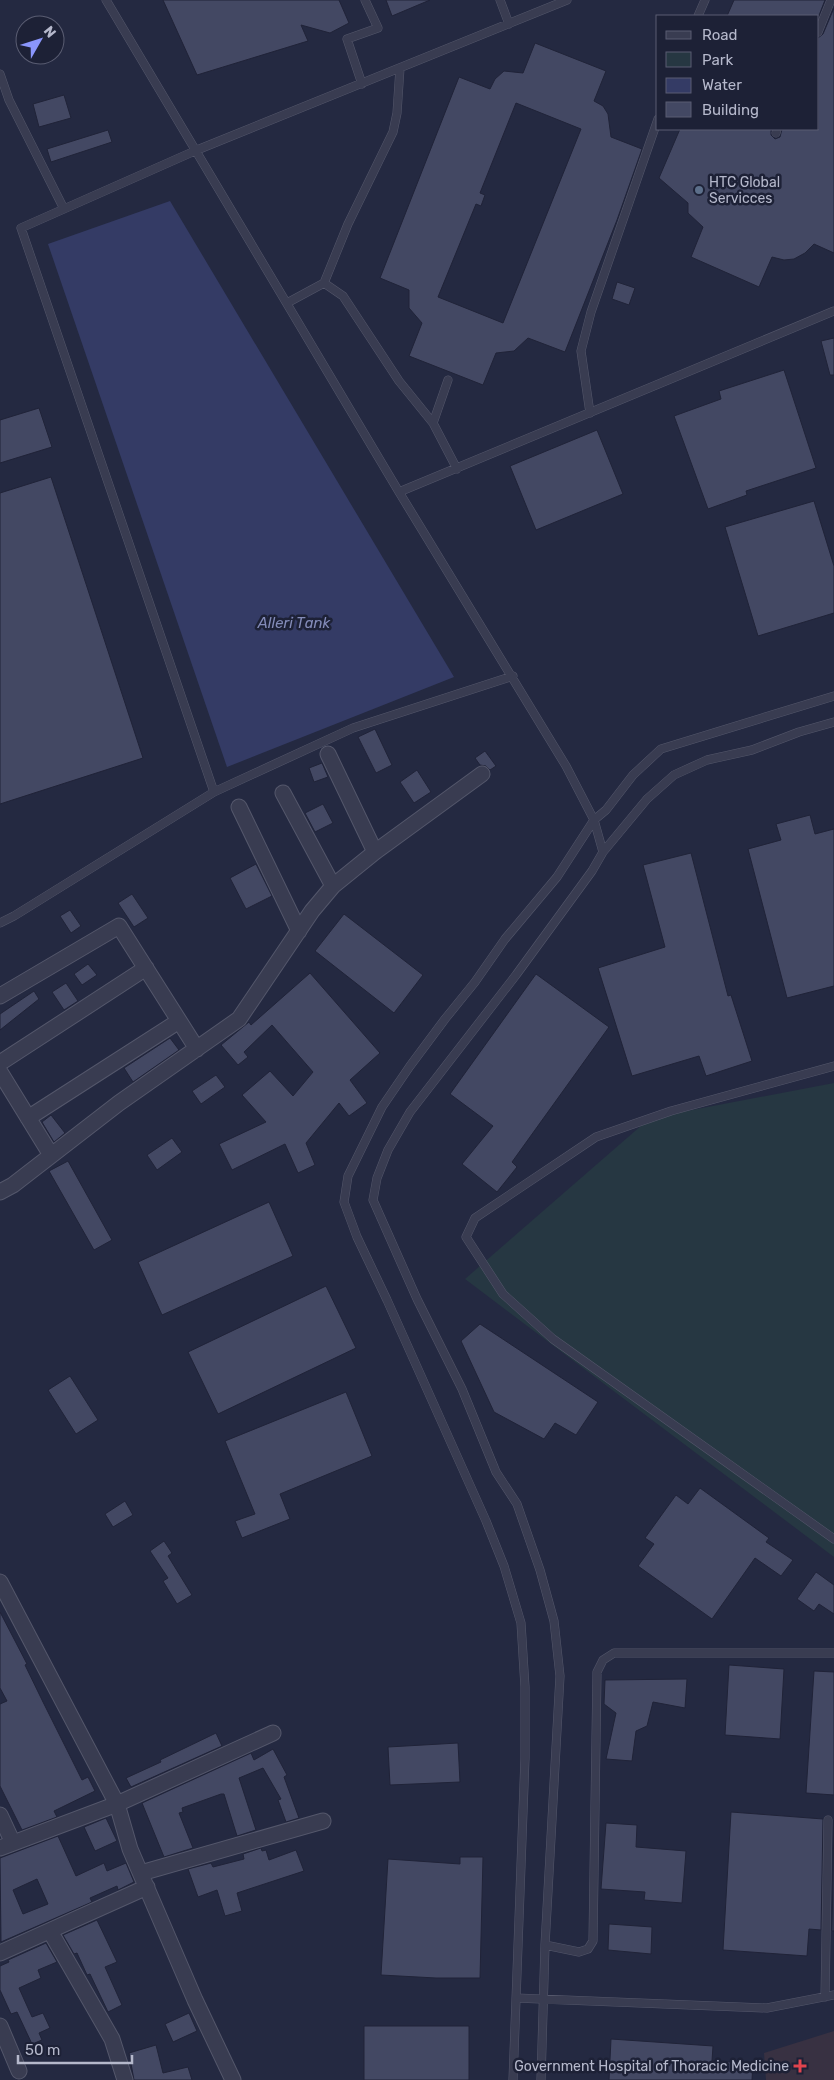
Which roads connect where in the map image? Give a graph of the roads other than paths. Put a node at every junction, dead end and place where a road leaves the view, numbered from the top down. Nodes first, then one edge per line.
1 (106, 0) edge
2 (365, 0) edge
3 (500, 0) edge
4 (568, 0) edge
5 (705, 0) edge
6 (831, 0) edge
7 (698, 15) edge
8 (509, 24) junction
9 (819, 30) edge
10 (400, 68) junction
11 (0, 74) edge
12 (362, 84) junction
13 (656, 126) edge
14 (197, 150) junction
15 (64, 209) junction
16 (324, 282) junction
17 (287, 303) junction
18 (834, 311) edge
19 (448, 380) dead end
20 (590, 413) junction
21 (433, 423) junction
22 (456, 468) junction
23 (399, 492) junction
24 (513, 676) junction
25 (834, 696) edge
26 (834, 722) edge
27 (328, 754) dead end
28 (482, 774) dead end
29 (214, 792) junction
30 (283, 793) dead end
31 (239, 808) dead end
32 (594, 820) junction
33 (375, 852) junction
34 (603, 852) junction
35 (333, 886) junction
36 (0, 923) edge
37 (299, 930) junction
38 (146, 968) junction
39 (0, 996) edge
40 (179, 1021) junction
41 (196, 1049) junction
42 (0, 1062) edge
43 (834, 1066) edge
44 (0, 1072) edge
45 (28, 1118) junction
46 (51, 1155) junction
47 (0, 1192) edge
48 (834, 1539) edge
49 (0, 1582) edge
50 (834, 1653) edge
51 (273, 1734) dead end
52 (117, 1804) junction
53 (0, 1815) edge
54 (828, 1820) dead end
55 (323, 1821) dead end
56 (6, 1845) edge
57 (141, 1873) junction
58 (147, 1887) junction
59 (50, 1931) junction
60 (545, 1945) junction
61 (0, 1953) edge
62 (834, 1995) edge
63 (825, 1997) junction
64 (516, 1998) junction
65 (544, 1999) junction
66 (0, 2026) edge
67 (19, 2070) dead end
68 (125, 2080) edge
69 (233, 2080) edge
70 (513, 2080) edge
71 (541, 2080) edge

1 - 14 lane
2 - 12 lane
3 - 8 lane
4 - 8 lane
5 - 7 lane
6 - 9 lane
8 - 10 lane
10 - 12 lane
10 - 16 lane
11 - 15 lane
12 - 14 lane
13 - 20 lane
14 - 15 lane
14 - 17 lane
15 - 29 lane
16 - 17 lane
16 - 21 lane
17 - 23 lane
18 - 20 lane
19 - 21 lane
20 - 22 lane
21 - 22 lane
22 - 23 lane
23 - 24 lane
24 - 29 lane
24 - 32 lane
25 - 32 lane
26 - 34 lane
27 - 33 street
28 - 33 street
29 - 36 lane
30 - 35 street
31 - 37 street
32 - 34 lane
32 - 64 lane
33 - 35 street
34 - 60 lane
35 - 37 street
37 - 41 street
38 - 39 street
38 - 40 street
38 - 42 street
40 - 41 street
40 - 45 street
41 - 46 street
43 - 48 lane
44 - 45 street
45 - 46 street
46 - 47 street
49 - 52 street
50 - 60 lane
51 - 52 street
52 - 56 street
52 - 57 street
53 - 56 street
54 - 63 lane
55 - 57 street
57 - 58 street
58 - 59 street
58 - 69 street
59 - 61 street
59 - 68 street
60 - 65 lane
62 - 63 lane
63 - 65 lane
64 - 65 lane
64 - 70 lane
65 - 71 lane
66 - 67 street

